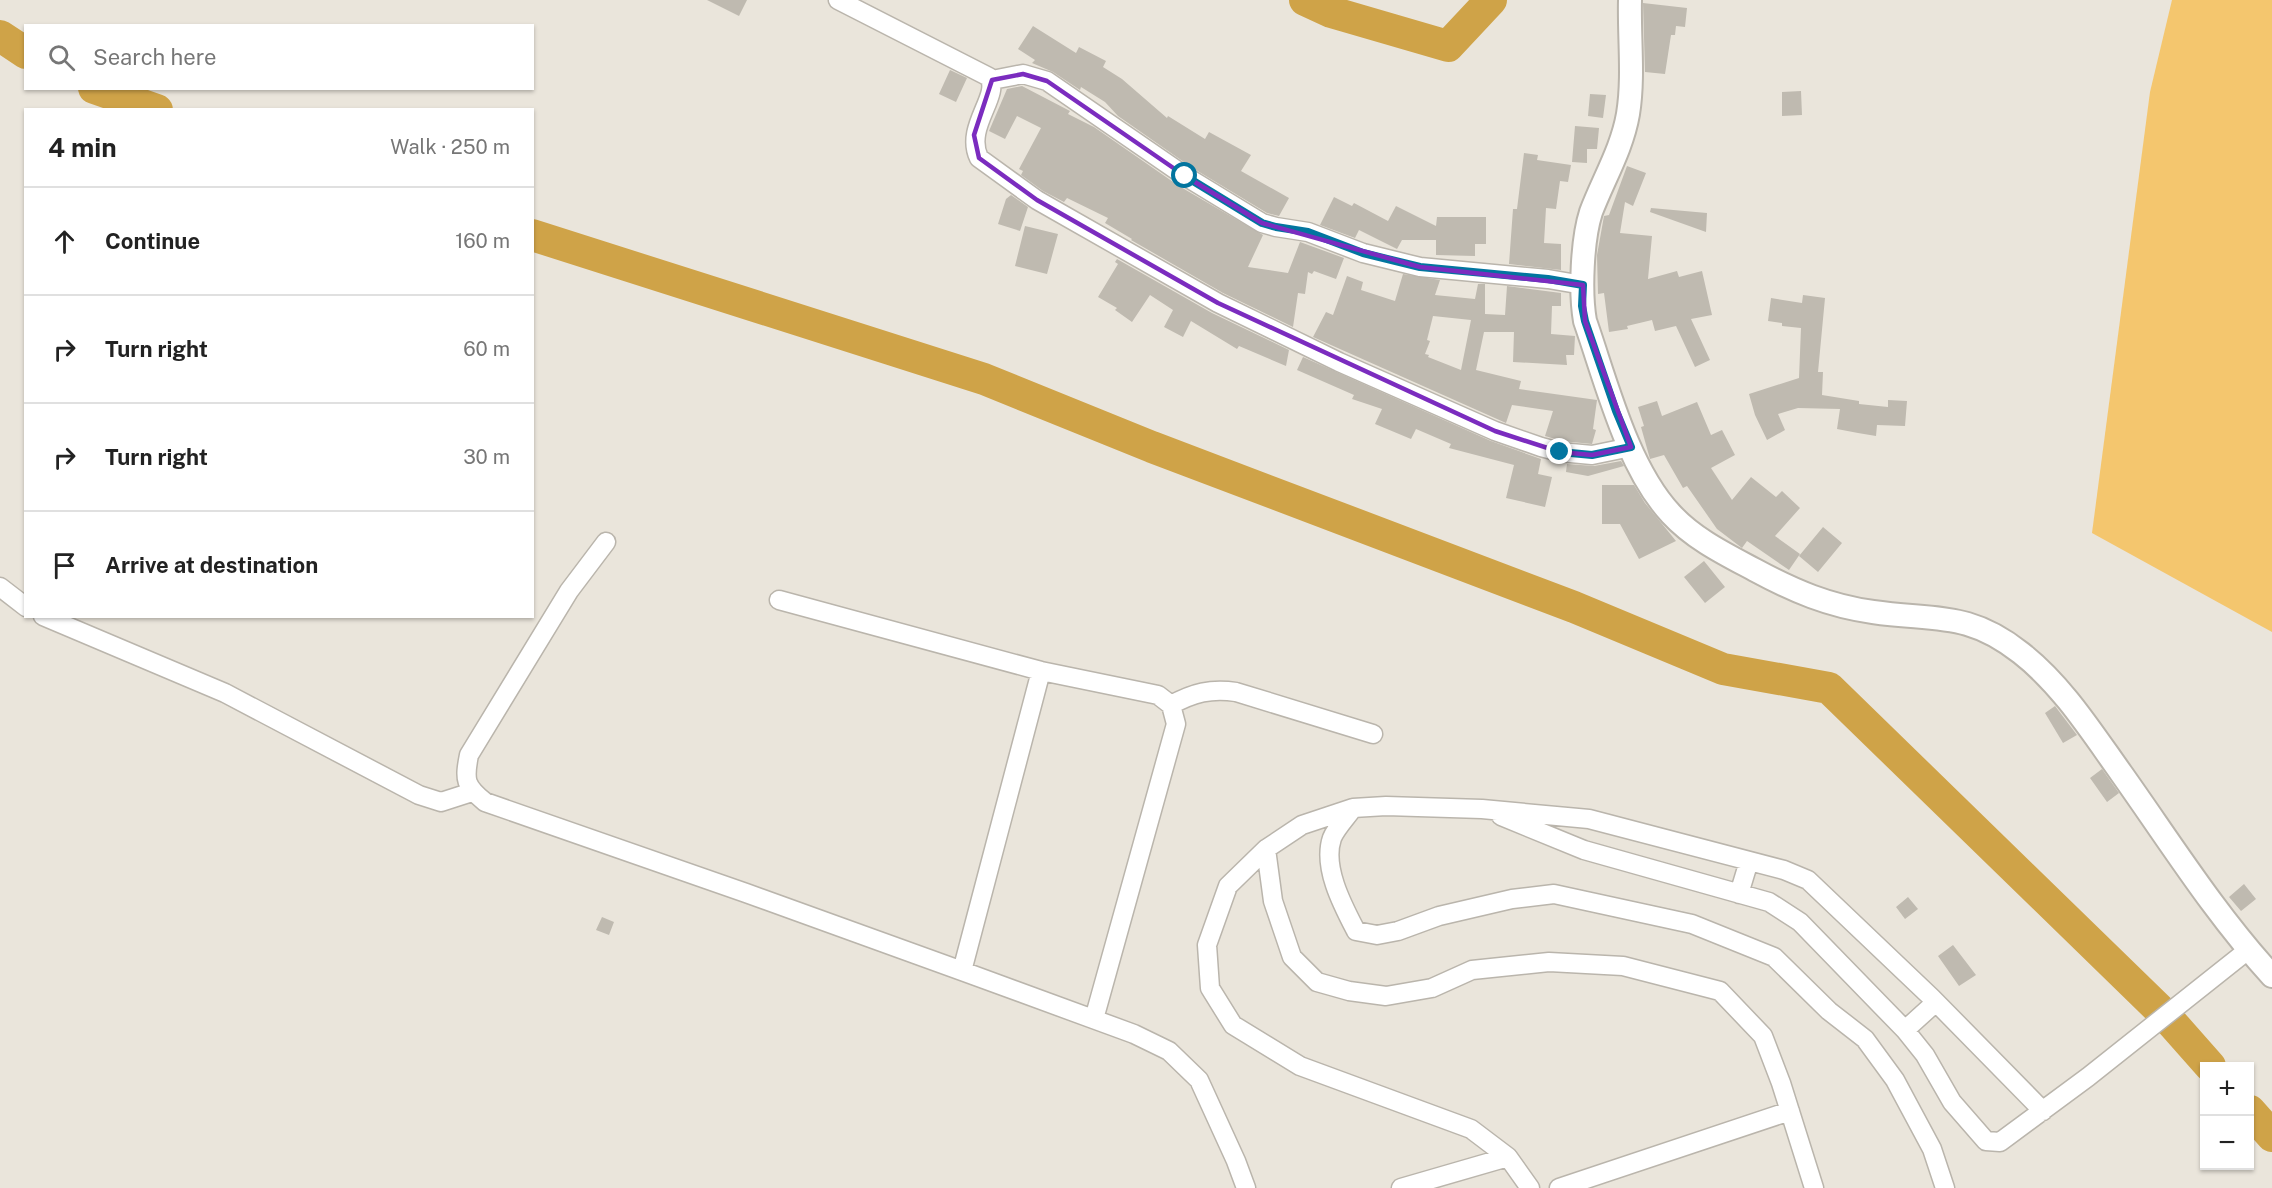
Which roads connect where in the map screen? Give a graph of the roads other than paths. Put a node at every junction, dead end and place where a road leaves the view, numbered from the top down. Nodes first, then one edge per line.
1 (838, 0) edge
2 (1630, 0) edge
3 (992, 80) junction
4 (1583, 285) junction
5 (1631, 447) junction
6 (606, 542) dead end
7 (0, 587) edge
8 (779, 600) dead end
9 (24, 605) edge
10 (48, 618) edge
11 (1041, 671) junction
12 (1171, 705) junction
13 (1373, 734) dead end
14 (472, 792) junction
15 (1353, 808) junction
16 (1482, 809) junction
17 (1266, 849) junction
18 (1749, 861) junction
19 (1739, 894) junction
20 (2248, 950) junction
21 (962, 971) junction
22 (2272, 976) edge
23 (1936, 1002) junction
24 (1094, 1019) junction
25 (1905, 1030) junction
26 (1790, 1111) junction
27 (2043, 1111) junction
28 (1508, 1157) junction
29 (1246, 1188) edge
30 (1401, 1188) edge
31 (1530, 1188) edge
32 (1559, 1188) edge
33 (1815, 1188) edge
34 (1945, 1188) edge

1 - 3 street
2 - 4 main road
3 - 4 street
3 - 5 street
4 - 5 main road
5 - 20 main road
6 - 14 street
7 - 9 street
8 - 11 street
10 - 14 street
11 - 12 street
11 - 21 street
12 - 13 street
12 - 24 street
14 - 21 street
15 - 16 street
15 - 17 street
15 - 34 street
16 - 18 street
16 - 19 street
17 - 26 street
17 - 28 street
18 - 19 street
18 - 23 street
19 - 25 street
20 - 22 main road
20 - 27 street
21 - 24 street
23 - 25 street
23 - 27 street
24 - 29 street
25 - 27 street
26 - 32 street
26 - 33 street
28 - 30 street
28 - 31 street

